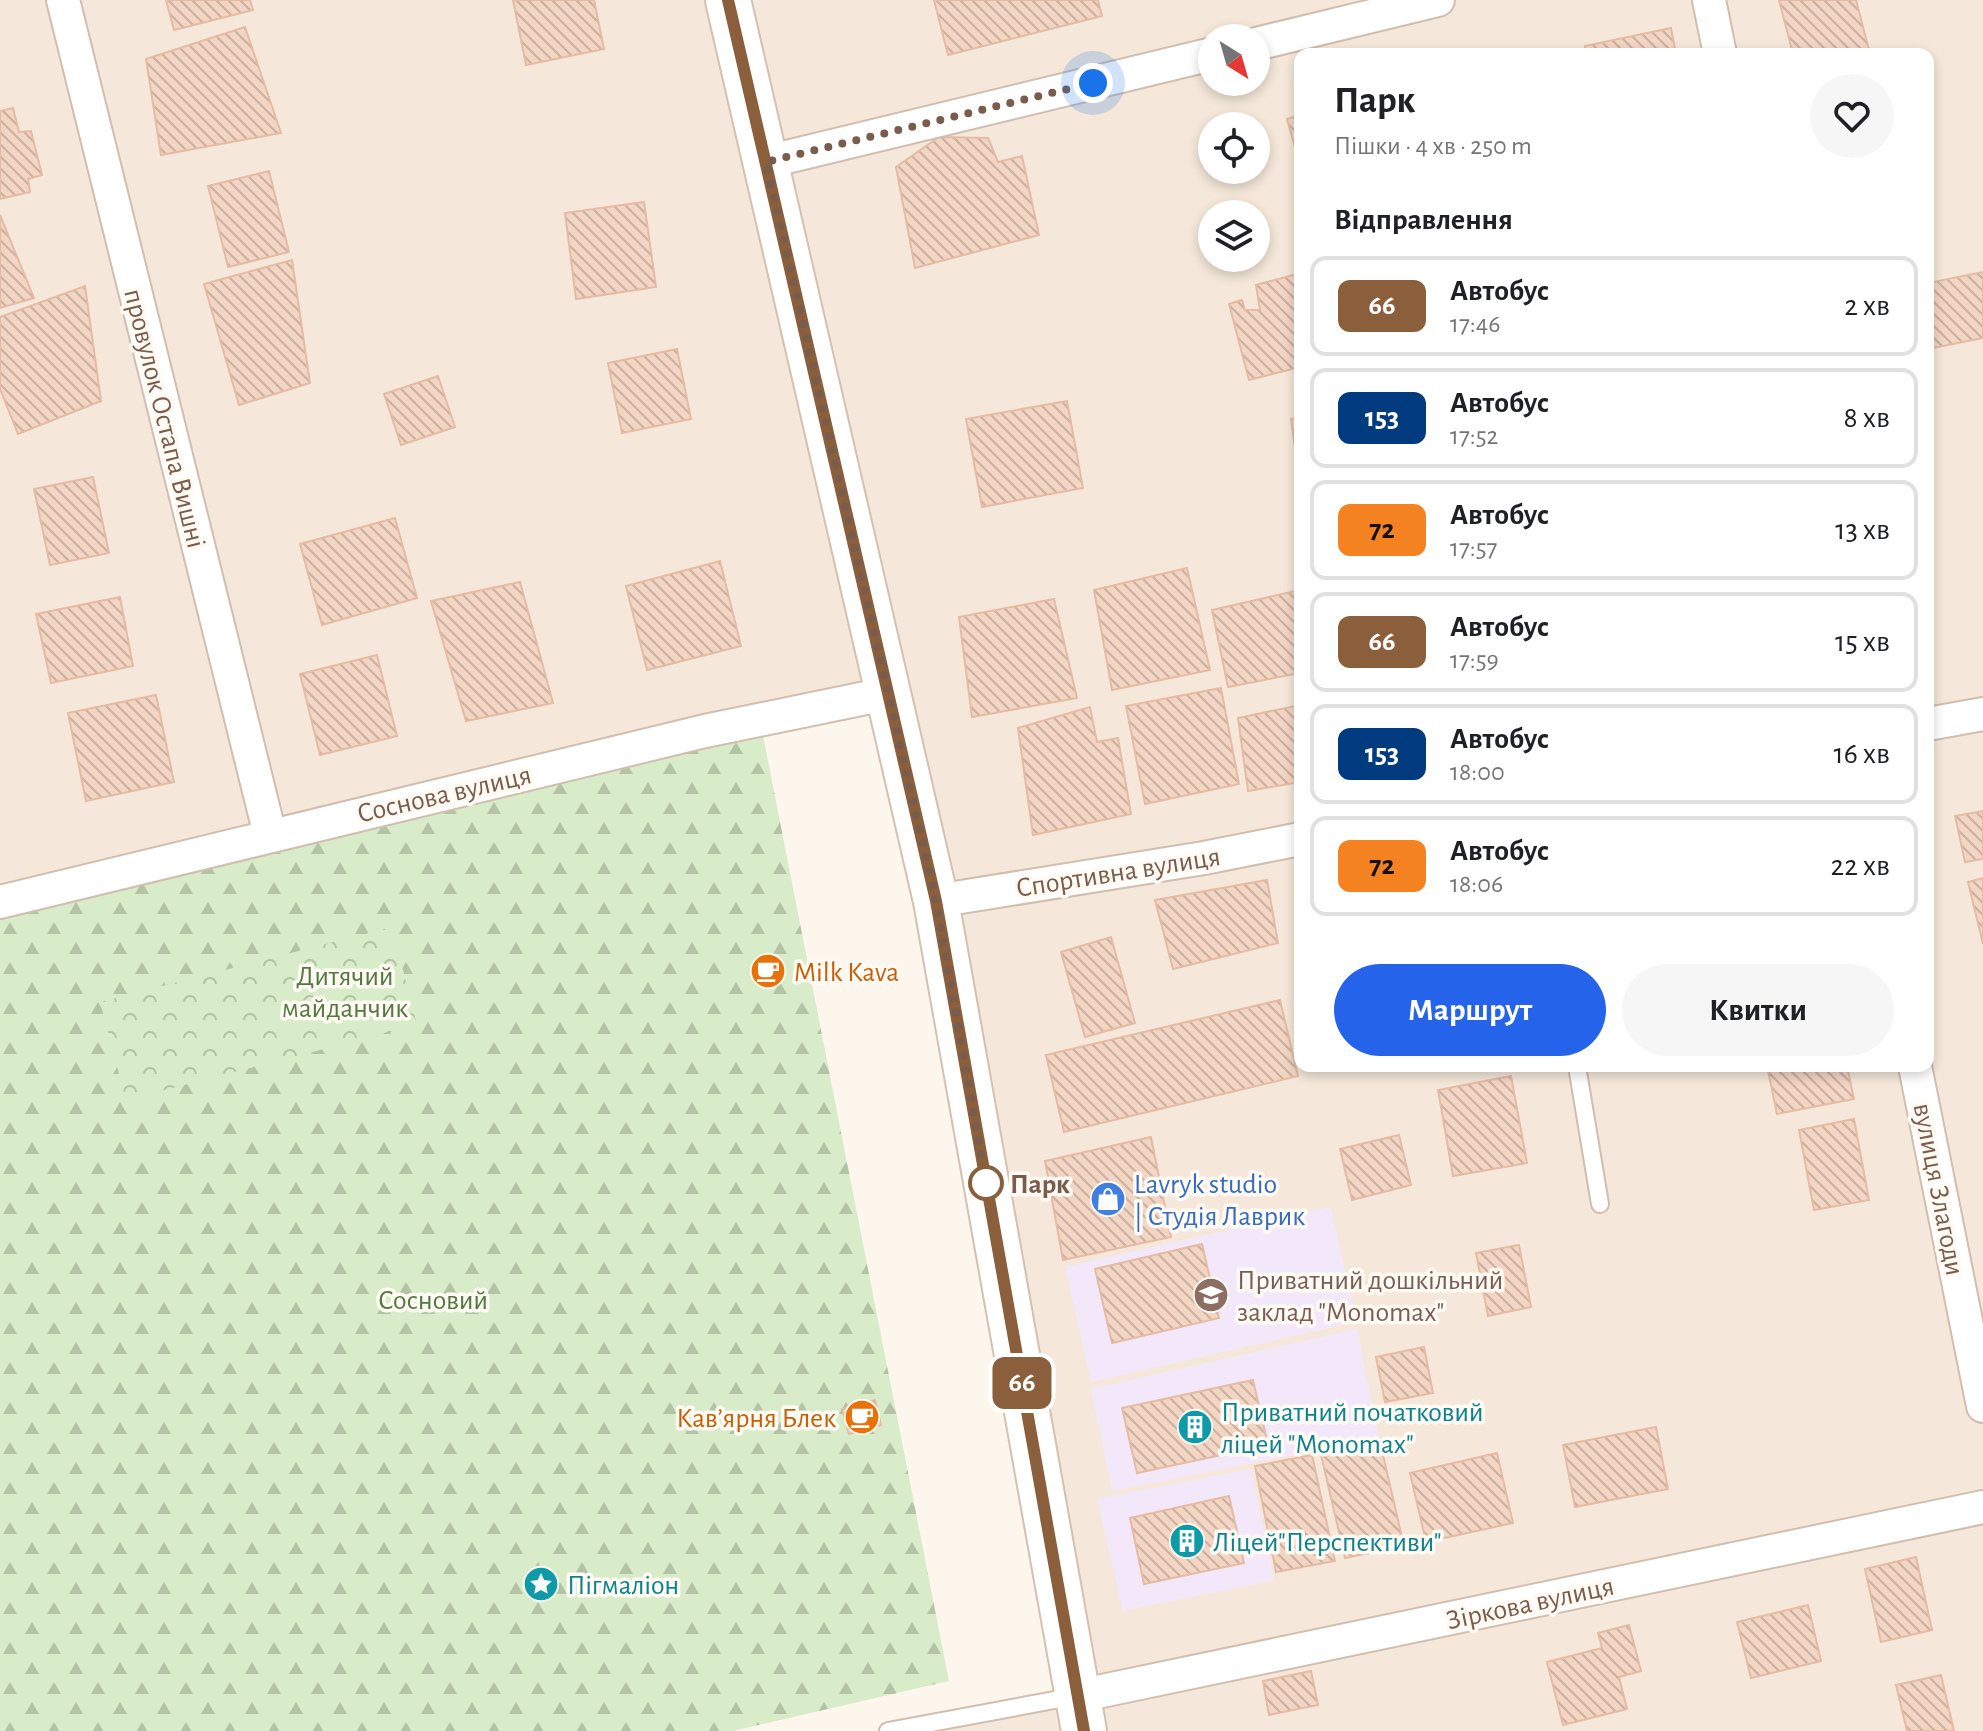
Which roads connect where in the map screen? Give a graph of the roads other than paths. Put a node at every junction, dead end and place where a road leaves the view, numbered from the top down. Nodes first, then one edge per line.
1 (63, 0) edge
2 (728, 0) edge
3 (1438, 0) edge
4 (1709, 0) edge
5 (1353, 10) edge
6 (1270, 39) edge
7 (1719, 48) edge
8 (1198, 57) edge
9 (766, 162) junction
10 (890, 693) junction
11 (1983, 714) edge
12 (1934, 723) edge
13 (270, 835) junction
14 (1294, 840) edge
15 (936, 901) junction
16 (0, 902) edge
17 (1578, 1072) edge
18 (1916, 1072) edge
19 (1600, 1204) dead end
20 (1983, 1406) edge
21 (1983, 1507) edge
22 (1081, 1713) edge
23 (888, 1731) edge

1 - 13 street, провулок Остапа Вишні
2 - 9 street
3 - 5 street
4 - 7 street
5 - 6 street
8 - 9 street
9 - 10 street
10 - 13 street, Соснова вулиця
10 - 15 street
11 - 12 street
13 - 16 street, Соснова вулиця
14 - 15 street, Спортивна вулиця
15 - 22 street
17 - 19 lane
18 - 20 street, вулиця Злагоди
21 - 22 street, Зіркова вулиця
22 - 23 lane

